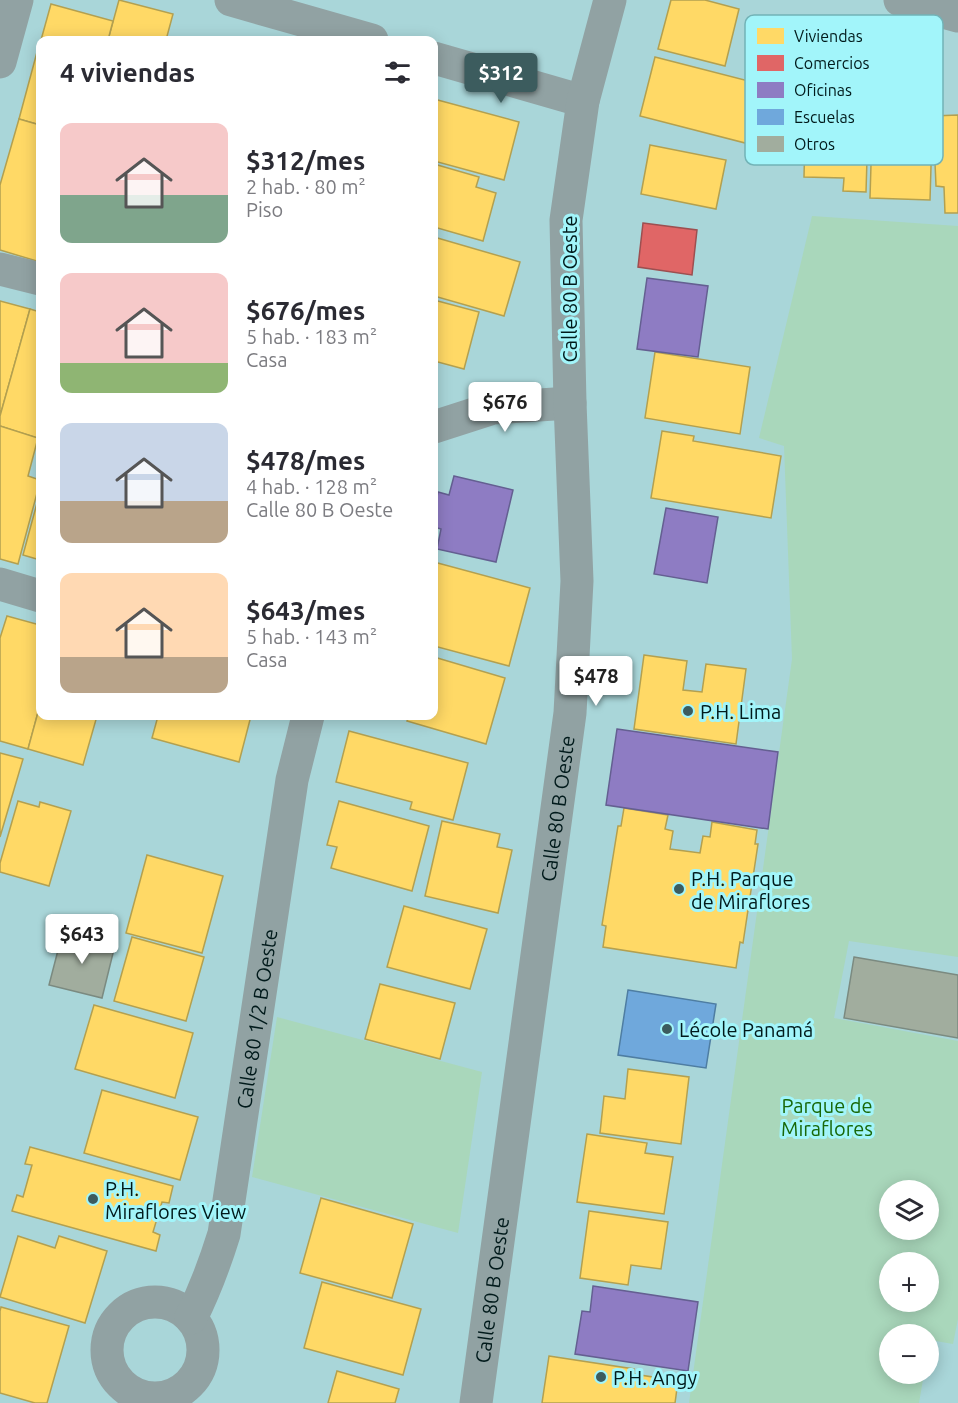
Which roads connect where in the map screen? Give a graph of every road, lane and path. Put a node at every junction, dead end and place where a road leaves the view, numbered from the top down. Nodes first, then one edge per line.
1 (17, 0) edge
2 (231, 0) edge
3 (610, 0) edge
4 (900, 0) edge
5 (958, 16) edge
6 (358, 36) edge
7 (438, 59) edge
8 (0, 62) edge
9 (583, 101) junction
10 (0, 269) edge
11 (36, 278) edge
12 (570, 403) junction
13 (438, 426) edge
14 (0, 584) edge
15 (36, 595) edge
16 (307, 720) edge
17 (191, 1318) dead end
18 (476, 1403) edge

1 - 8 street
2 - 6 street
3 - 9 street, Calle 80 B Oeste
4 - 5 street
7 - 9 street
9 - 12 street, Calle 80 B Oeste
10 - 11 street
12 - 13 street
12 - 18 street, Calle 80 B Oeste
14 - 15 street
16 - 17 street, Calle 80 1/2 B Oeste

